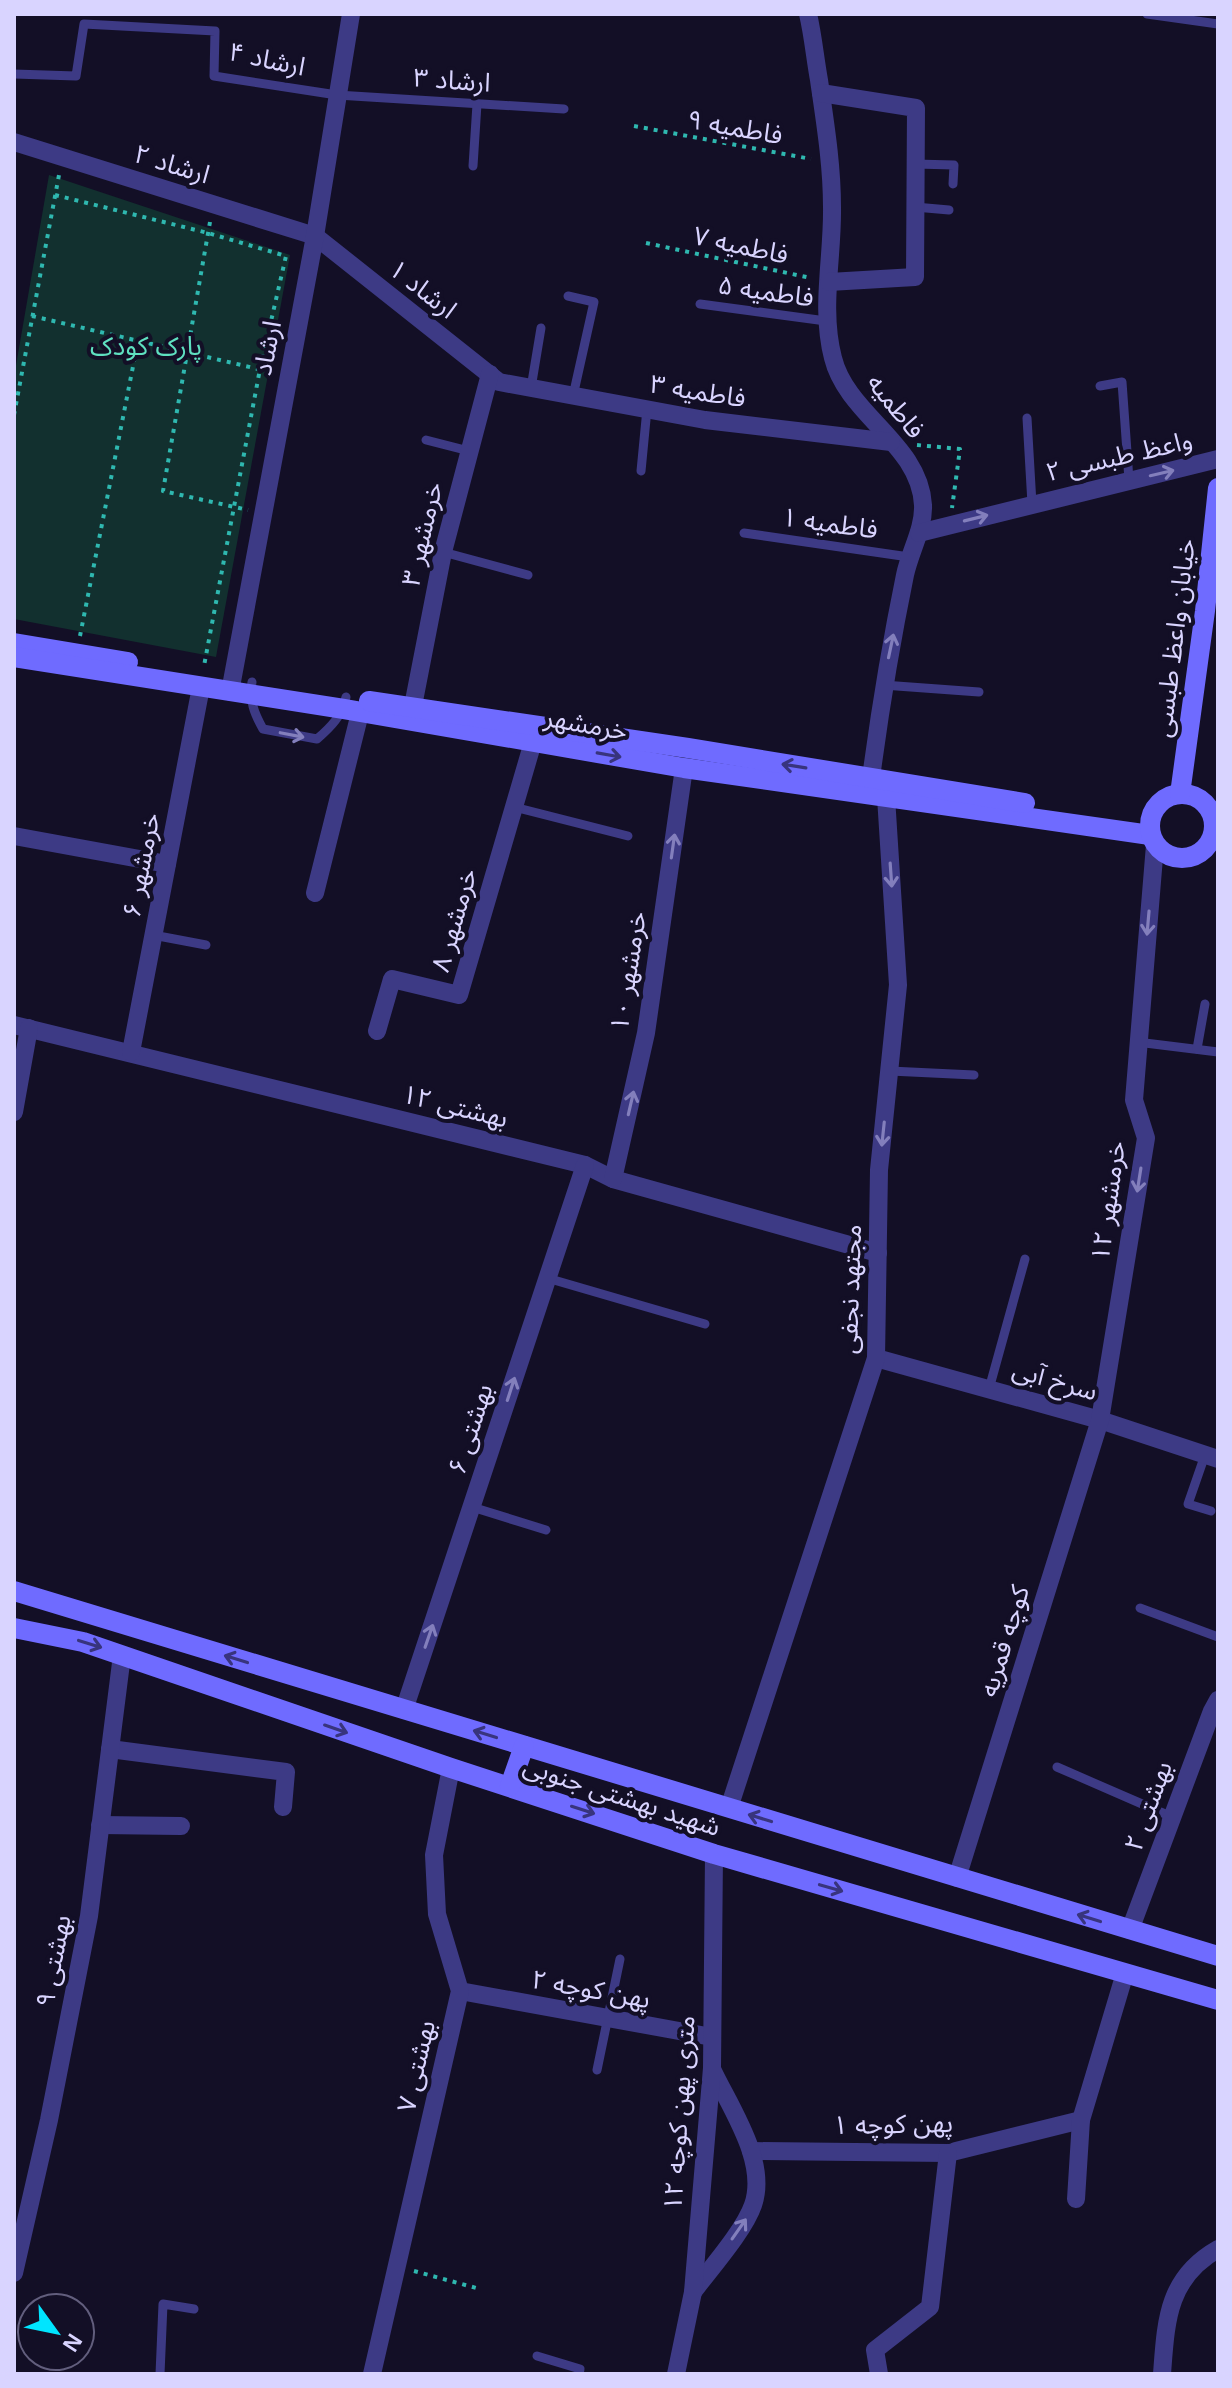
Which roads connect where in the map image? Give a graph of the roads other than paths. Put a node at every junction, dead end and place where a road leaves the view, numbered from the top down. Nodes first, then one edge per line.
1 (351, 14) edge
2 (808, 14) edge
3 (1147, 14) edge
4 (1218, 24) edge
5 (14, 74) edge
6 (821, 93) junction
7 (337, 95) junction
8 (477, 104) junction
9 (564, 109) dead end
10 (14, 142) edge
11 (915, 164) junction
12 (473, 166) dead end
13 (953, 184) dead end
14 (915, 207) junction
15 (949, 210) dead end
16 (315, 236) junction
17 (829, 282) junction
18 (568, 296) dead end
19 (700, 304) dead end
20 (826, 321) junction
21 (541, 328) dead end
22 (494, 378) junction
23 (1100, 386) dead end
24 (531, 388) junction
25 (573, 396) junction
26 (647, 409) junction
27 (1027, 418) dead end
28 (426, 440) dead end
29 (891, 442) junction
30 (469, 451) junction
31 (1218, 459) edge
32 (641, 471) dead end
33 (1129, 480) junction
34 (1218, 488) edge
35 (1032, 504) junction
36 (744, 533) dead end
37 (919, 533) junction
38 (443, 552) junction
39 (909, 557) junction
40 (528, 575) dead end
41 (1212, 612) edge
42 (14, 643) edge
43 (14, 657) edge
44 (202, 681) junction
45 (883, 685) junction
46 (241, 687) junction
47 (979, 692) dead end
48 (350, 706) junction
49 (413, 706) junction
50 (533, 742) junction
51 (684, 768) junction
52 (871, 778) junction
53 (1180, 794) junction
54 (886, 797) junction
55 (514, 807) junction
56 (1216, 830) edge
57 (1151, 835) junction
58 (14, 836) edge
59 (628, 836) dead end
60 (167, 864) junction
61 (315, 893) dead end
62 (153, 935) junction
63 (206, 945) dead end
64 (1205, 1004) dead end
65 (21, 1026) edge
66 (377, 1031) dead end
67 (1137, 1042) junction
68 (1197, 1049) junction
69 (131, 1052) junction
70 (1218, 1052) edge
71 (890, 1071) junction
72 (974, 1075) dead end
73 (14, 1112) edge
74 (585, 1165) junction
75 (613, 1179) junction
76 (878, 1253) junction
77 (1025, 1259) dead end
78 (547, 1278) junction
79 (705, 1324) dead end
80 (876, 1358) junction
81 (989, 1389) junction
82 (1100, 1420) junction
83 (1212, 1457) edge
84 (472, 1507) junction
85 (1211, 1511) dead end
86 (546, 1530) dead end
87 (14, 1591) edge
88 (1140, 1608) dead end
89 (14, 1628) edge
90 (1218, 1637) edge
91 (122, 1655) junction
92 (1216, 1708) edge
93 (404, 1710) junction
94 (524, 1746) junction
95 (110, 1749) junction
96 (1057, 1767) dead end
97 (451, 1768) junction
98 (510, 1786) junction
99 (283, 1807) dead end
100 (729, 1808) junction
101 (1172, 1817) junction
102 (100, 1825) junction
103 (181, 1826) dead end
104 (714, 1854) junction
105 (957, 1878) junction
106 (1130, 1930) junction
107 (1218, 1956) edge
108 (620, 1959) dead end
109 (1125, 1973) junction
110 (460, 1991) junction
111 (1218, 2000) edge
112 (609, 2018) junction
113 (712, 2037) junction
114 (712, 2068) junction
115 (597, 2070) dead end
116 (1081, 2120) junction
117 (751, 2151) junction
118 (948, 2153) junction
119 (1076, 2199) dead end
120 (1218, 2249) edge
121 (14, 2273) edge
122 (693, 2292) junction
123 (194, 2309) dead end
124 (537, 2356) dead end
125 (160, 2374) edge
126 (372, 2374) edge
127 (579, 2374) edge
128 (676, 2374) edge
129 (879, 2374) edge
130 (1162, 2374) edge

1 - 7 street, ارشاد
2 - 6 street, فاطمیه
3 - 4 lane
5 - 7 lane, ارشاد ۴
6 - 11 street
6 - 17 street, فاطمیه
7 - 8 lane, ارشاد ۳
7 - 16 street, ارشاد
8 - 9 lane, ارشاد ۳
8 - 12 lane
10 - 16 street, ارشاد ۲
11 - 13 lane
11 - 14 street
14 - 15 lane
14 - 17 street
16 - 22 street, ارشاد ۱
16 - 46 street, ارشاد
17 - 20 street, فاطمیه
18 - 25 lane
19 - 20 lane, فاطمیه ۵
20 - 29 street, فاطمیه
21 - 24 lane
22 - 24 street, فاطمیه ۳
22 - 30 street, خرمشهر ۳
23 - 33 lane
24 - 25 street, فاطمیه ۳
25 - 26 street, فاطمیه ۳
26 - 29 street, فاطمیه ۳
26 - 32 lane
27 - 35 lane
28 - 30 lane
29 - 37 street, فاطمیه
30 - 38 street, خرمشهر ۳
33 -> 31 street, واعظ طبسی ۲
33 - 35 street, واعظ طبسی ۲
34 - 41 street, خیابان واعظ طبسی
37 -> 35 street, واعظ طبسی ۲
36 - 39 lane, فاطمیه ۱
37 - 39 street, فاطمیه
38 - 40 lane
38 - 49 street, خرمشهر ۳
45 -> 39 street, فاطمیه
41 - 53 street, خیابان واعظ طبسی
42 - 44 street, خرمشهر
43 - 44 street, خرمشهر
44 - 46 street, خرمشهر
44 - 60 street, خرمشهر ۶
45 - 47 lane
45 - 52 street, فاطمیه
46 - 48 street, خرمشهر
46 -> 48 lane
48 - 49 street, خرمشهر
48 - 50 street, خرمشهر
48 - 61 street
52 -> 49 street, خرمشهر
50 -> 51 street, خرمشهر
50 - 55 street, خرمشهر ۸
51 - 54 street, خرمشهر
75 -> 51 street, خرمشهر ۱۰
52 - 57 street, خرمشهر
53 - 56 street
53 - 57 street
54 - 57 street, خرمشهر
54 -> 71 street, مجتهد نجفی
55 - 59 lane
55 - 66 street, خرمشهر ۸
56 - 57 street
57 -> 67 street, خرمشهر ۱۲
58 - 60 street
60 - 62 street, خرمشهر ۶
62 - 63 lane
62 - 69 street, خرمشهر ۶
64 - 68 lane
65 - 69 street, بهشتی ۱۲
65 - 73 street
67 - 68 lane
67 -> 82 street, خرمشهر ۱۲
68 - 70 lane
69 - 74 street, بهشتی ۱۲
71 - 72 lane
71 -> 76 street, مجتهد نجفی
74 - 75 street, بهشتی ۱۲
74 - 78 street, بهشتی ۶
75 - 76 street, بهشتی ۱۲
76 - 80 street, مجتهد نجفی
77 - 81 lane
78 - 79 lane
84 -> 78 street, بهشتی ۶
80 - 81 street, سرخ آبی
80 - 100 street, مجتهد نجفی
81 - 82 street, سرخ آبی
82 - 83 street, سرخ آبی
82 - 105 street, کوچه قمریه
83 - 85 lane
84 - 86 lane
93 -> 84 street, بهشتی ۶
93 -> 87 street, شهید بهشتی جنوبی
88 - 90 lane
89 -> 91 street, شهید بهشتی جنوبی
91 - 95 street, بهشتی ۹
91 -> 97 street, شهید بهشتی جنوبی
92 - 101 street, بهشتی ۲
94 -> 93 street, شهید بهشتی جنوبی
94 - 98 street
94 - 100 street, شهید بهشتی جنوبی
95 - 99 street
95 - 102 street, بهشتی ۹
96 - 101 lane
97 - 98 street, شهید بهشتی جنوبی
97 - 110 street, بهشتی ۷
98 -> 104 street, شهید بهشتی جنوبی
105 -> 100 street, شهید بهشتی جنوبی
101 - 106 street, بهشتی ۲
102 - 103 street
102 - 121 street, بهشتی ۹
104 -> 109 street, شهید بهشتی جنوبی
104 - 113 street, ۱۲ متری پهن کوچه
106 -> 105 street, شهید بهشتی جنوبی
106 - 107 street, شهید بهشتی جنوبی
108 - 112 lane
109 - 111 street, شهید بهشتی جنوبی
109 - 116 street
110 - 112 street, پهن کوچه ۲
110 - 126 street, بهشتی ۷
112 - 113 street, پهن کوچه ۲
112 - 115 lane
113 - 114 street, ۱۲ متری پهن کوچه
114 - 117 street
114 - 122 street, ۱۲ متری پهن کوچه
116 - 118 street, پهن کوچه ۱
116 - 119 street
117 - 118 street, پهن کوچه ۱
122 -> 117 street
118 - 129 street
120 - 130 street
122 - 128 street, ۱۲ متری پهن کوچه
123 - 125 lane
124 - 127 lane

